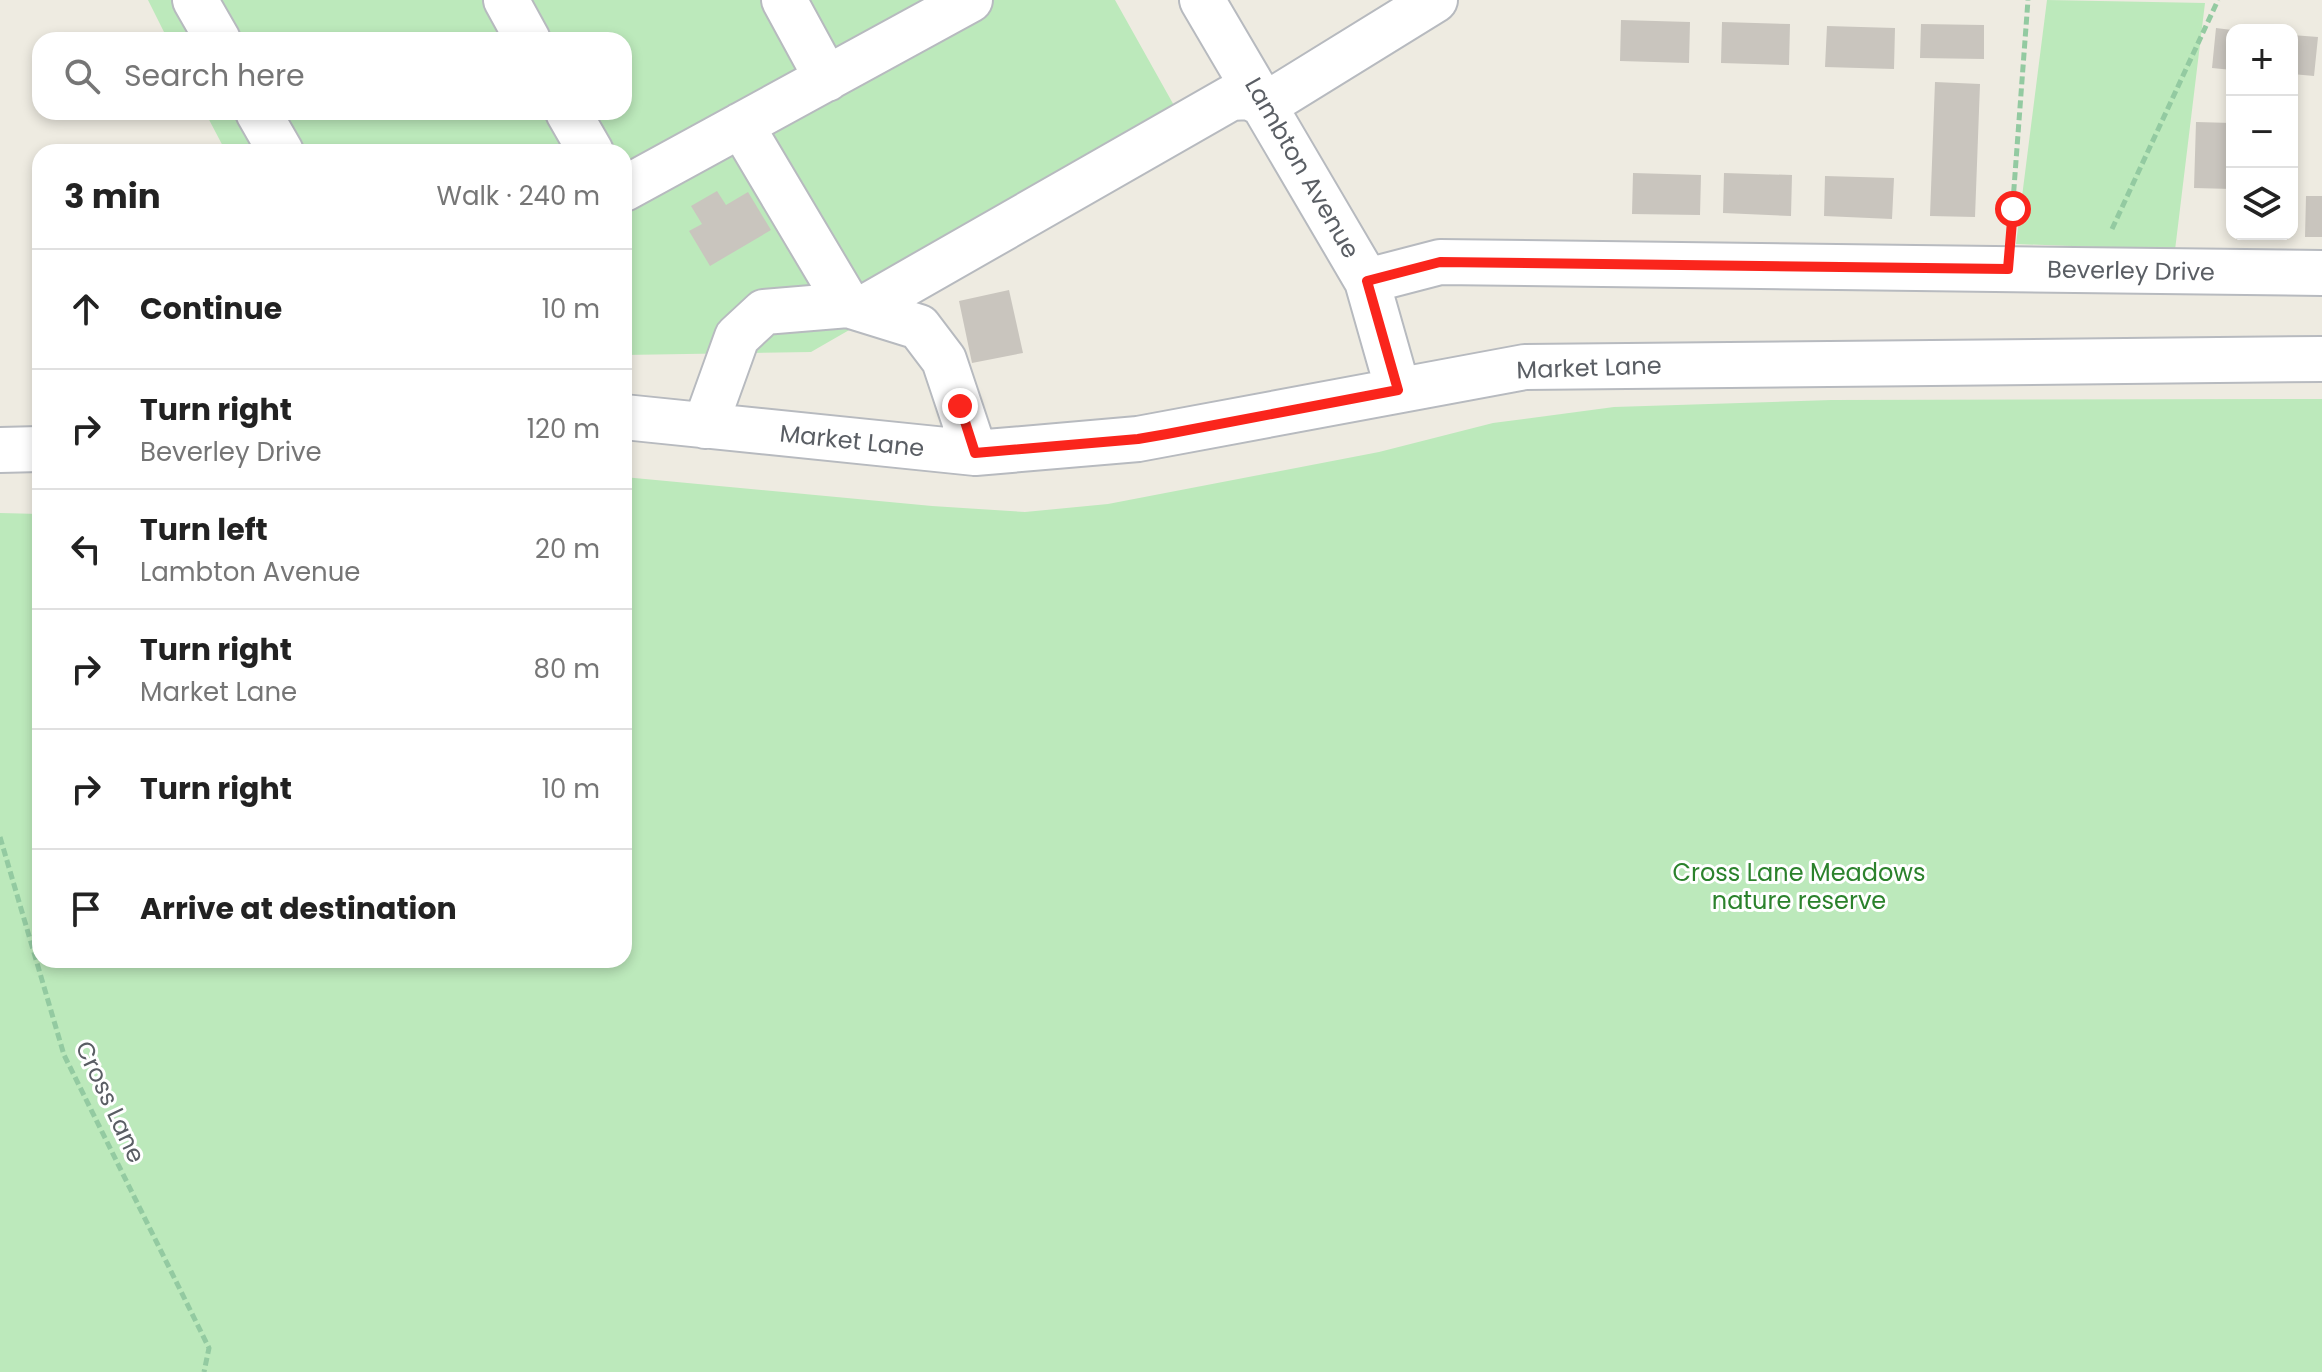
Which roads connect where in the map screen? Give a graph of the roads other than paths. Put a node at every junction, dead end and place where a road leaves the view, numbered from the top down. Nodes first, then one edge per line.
1 (195, 0) edge
2 (506, 0) edge
3 (784, 0) edge
4 (970, 0) edge
5 (1202, 0) edge
6 (1435, 0) edge
7 (213, 32) edge
8 (524, 32) edge
9 (827, 79) junction
10 (1265, 105) junction
11 (263, 120) edge
12 (573, 120) edge
13 (741, 125) junction
14 (276, 144) edge
15 (586, 144) edge
16 (632, 185) edge
17 (2322, 273) edge
18 (1367, 281) junction
19 (855, 307) junction
20 (2322, 359) edge
21 (1398, 390) junction
22 (632, 418) edge
23 (705, 426) junction
24 (32, 449) edge
25 (0, 450) edge
26 (975, 453) junction

1 - 7 street
2 - 8 street
3 - 9 street
4 - 9 street
5 - 10 street, Lambton Avenue
6 - 10 street
9 - 13 street
10 - 18 street, Lambton Avenue
10 - 19 street
11 - 14 street
12 - 15 street
13 - 16 street
13 - 19 street
17 - 18 street, Beverley Drive
18 - 21 street, Lambton Avenue
19 - 23 street
19 - 26 street
20 - 21 street, Market Lane
21 - 26 street, Market Lane
22 - 23 street, Market Lane
23 - 26 street, Market Lane
24 - 25 street

